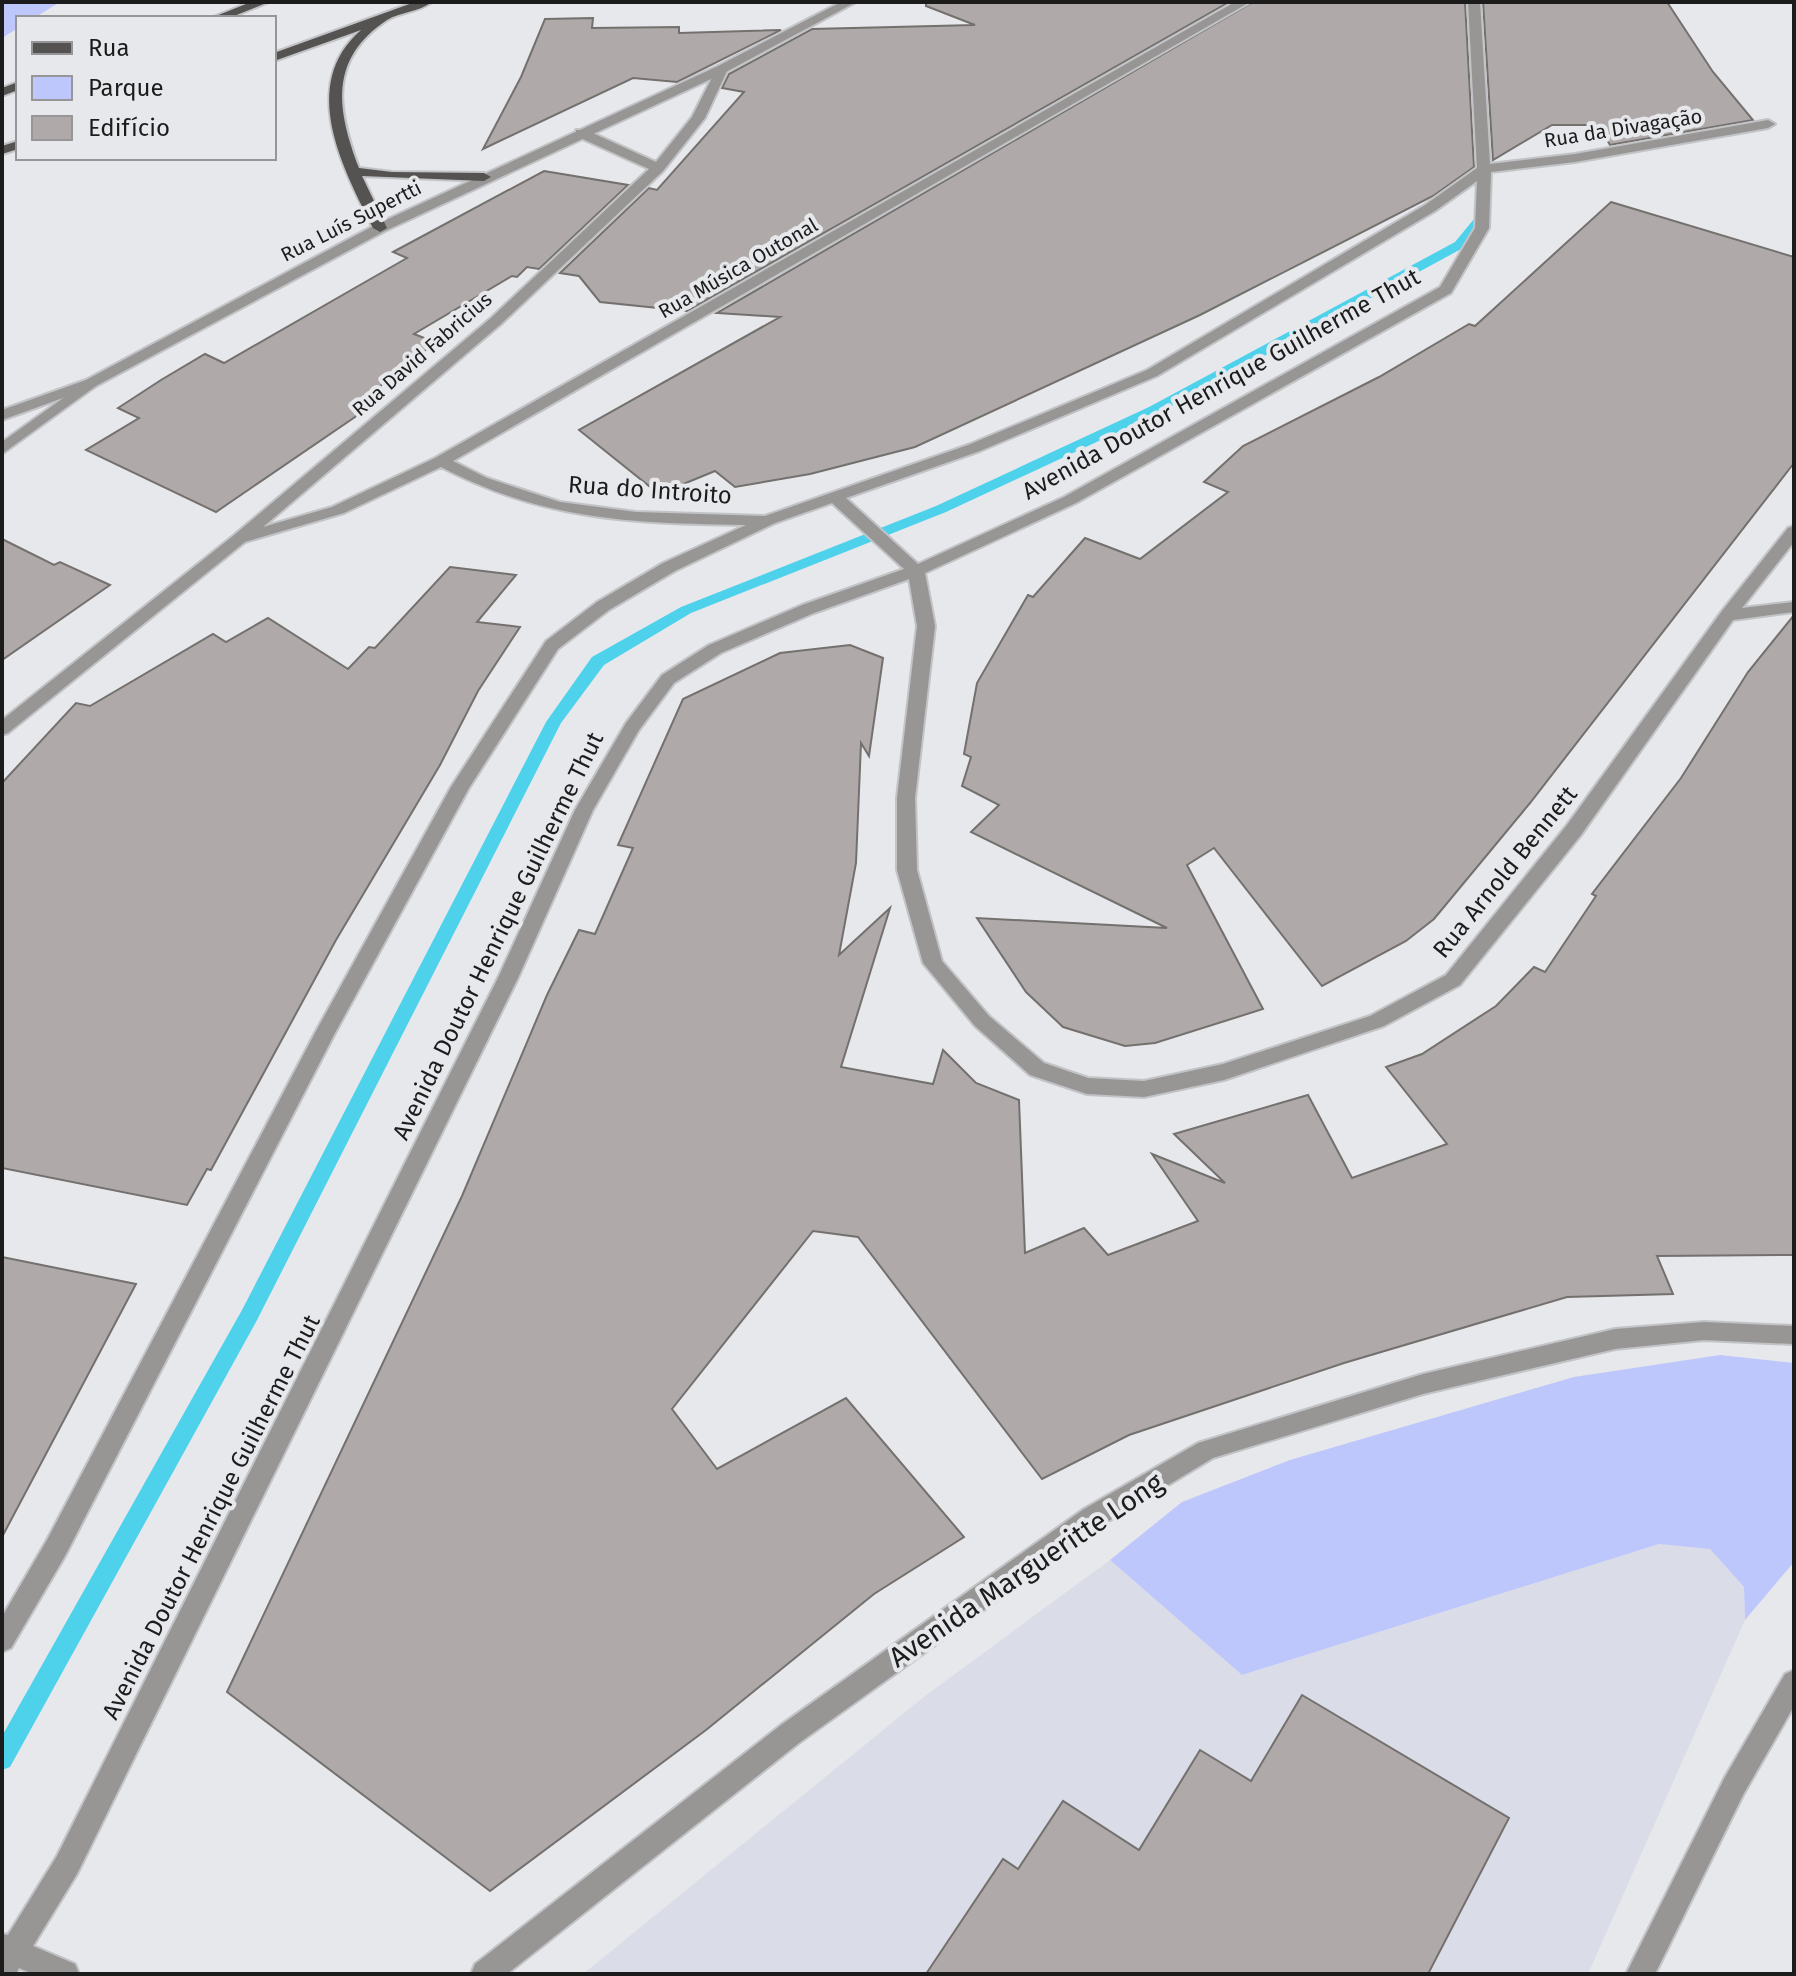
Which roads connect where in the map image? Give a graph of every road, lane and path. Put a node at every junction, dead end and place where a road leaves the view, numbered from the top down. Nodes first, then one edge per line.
1 (263, 2) edge
2 (426, 2) edge
3 (850, 2) edge
4 (1244, 2) edge
5 (1474, 2) edge
6 (223, 16) edge
7 (381, 20) junction
8 (276, 56) edge
9 (722, 69) junction
10 (1768, 124) dead end
11 (581, 133) junction
12 (658, 168) junction
13 (1484, 169) junction
14 (351, 171) junction
15 (484, 177) junction
16 (380, 228) junction
17 (91, 383) junction
18 (2, 415) edge
19 (2, 449) edge
20 (441, 461) junction
21 (833, 495) junction
22 (769, 520) junction
23 (1794, 531) edge
24 (239, 539) junction
25 (916, 571) junction
26 (1794, 607) edge
27 (1728, 615) junction
28 (2, 729) edge
29 (1794, 1335) edge
30 (2, 1640) edge
31 (1794, 1682) edge
32 (6, 1957) edge
33 (65, 1974) edge
34 (485, 1974) edge
35 (1640, 1974) edge

1 - 6 main road
2 - 7 main road
3 - 9 street
4 - 20 street, Rua Música Outonal
5 - 13 street
7 - 8 main road
7 - 14 main road
9 - 11 street, Rua Luís Supertti
9 - 12 street, Rua David Fabricius
10 - 13 street, Rua da Divagação
11 - 12 street
11 - 15 street, Rua Luís Supertti
12 - 24 street, Rua David Fabricius
13 - 21 street, Avenida Doutor Henrique Guilherme Thut
13 - 25 street, Avenida Doutor Henrique Guilherme Thut
14 - 15 main road
14 - 16 main road
15 - 16 street, Rua Luís Supertti
16 - 17 street, Rua Luís Supertti
17 - 18 street, Rua Luís Supertti
17 - 19 street
20 - 22 street, Rua do Introito
20 - 24 street, Rua Música Outonal
21 - 22 street, Avenida Doutor Henrique Guilherme Thut
21 - 25 street
22 - 30 street, Avenida Doutor Henrique Guilherme Thut
23 - 27 street, Rua Arnold Bennett
24 - 28 street, Rua David Fabricius
25 - 27 street, Rua Arnold Bennett
25 - 32 street, Avenida Doutor Henrique Guilherme Thut
26 - 27 street
29 - 34 street, Avenida Margueritte Long
31 - 35 street
32 - 33 street

